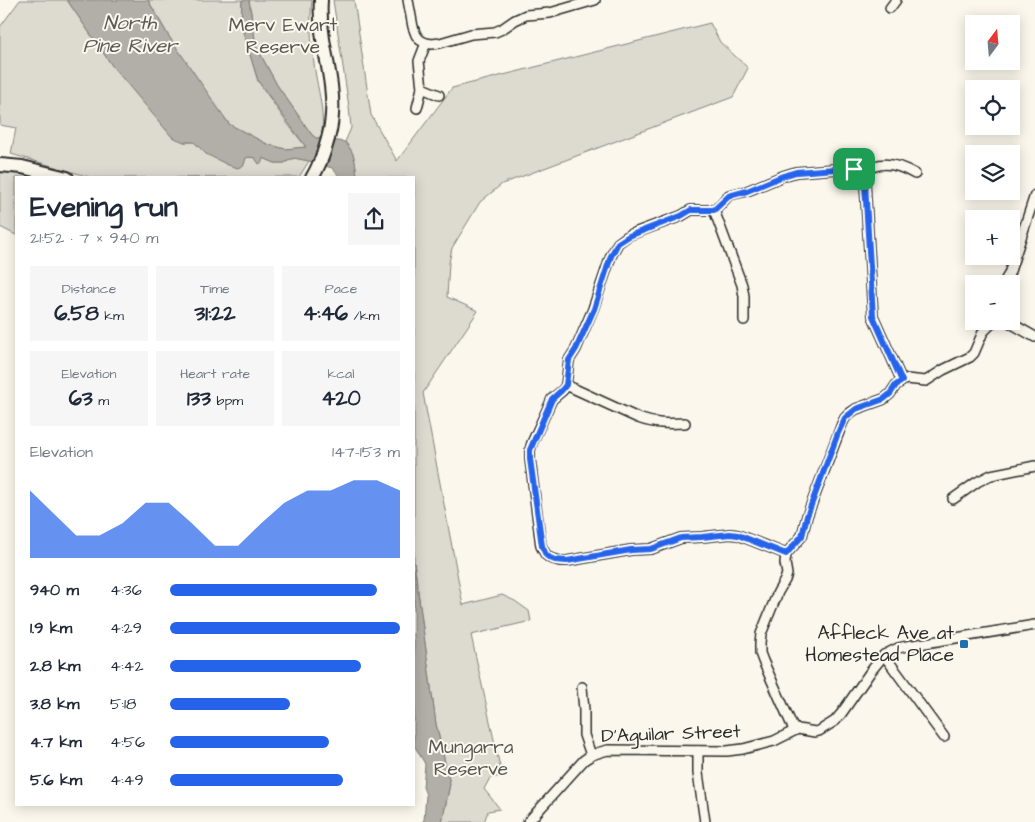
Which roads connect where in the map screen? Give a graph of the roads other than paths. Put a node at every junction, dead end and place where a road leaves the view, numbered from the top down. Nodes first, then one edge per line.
1 (320, 0) edge
2 (408, 0) edge
3 (595, 0) edge
4 (896, 0) edge
5 (890, 8) dead end
6 (426, 43) junction
7 (422, 88) junction
8 (439, 94) dead end
9 (417, 108) dead end
10 (0, 165) edge
11 (915, 174) dead end
12 (861, 175) junction
13 (59, 176) edge
14 (313, 176) edge
15 (1035, 195) edge
16 (714, 210) junction
17 (1008, 275) edge
18 (744, 320) dead end
19 (1020, 328) edge
20 (985, 330) edge
21 (1035, 337) edge
22 (902, 381) junction
23 (566, 385) junction
24 (685, 423) dead end
25 (1035, 466) edge
26 (953, 499) dead end
27 (786, 554) junction
28 (1035, 625) edge
29 (884, 655) junction
30 (582, 687) dead end
31 (794, 730) junction
32 (944, 737) dead end
33 (698, 751) junction
34 (591, 755) junction
35 (528, 822) edge
36 (704, 822) edge

1 - 14 main road
2 - 6 street
3 - 6 street
4 - 5 street
6 - 7 street
7 - 8 street
7 - 9 street
10 - 13 main road
11 - 12 street
12 - 16 street
12 - 22 street
15 - 17 street
16 - 18 street
16 - 23 street
19 - 21 street
20 - 22 street
22 - 27 street
23 - 24 street
23 - 27 street
25 - 26 street
27 - 31 street
28 - 29 street
29 - 31 street
29 - 32 street
30 - 34 street
31 - 33 street, D'Aguilar Street
33 - 34 street, D'Aguilar Street
33 - 36 street
34 - 35 street, D'Aguilar Street

